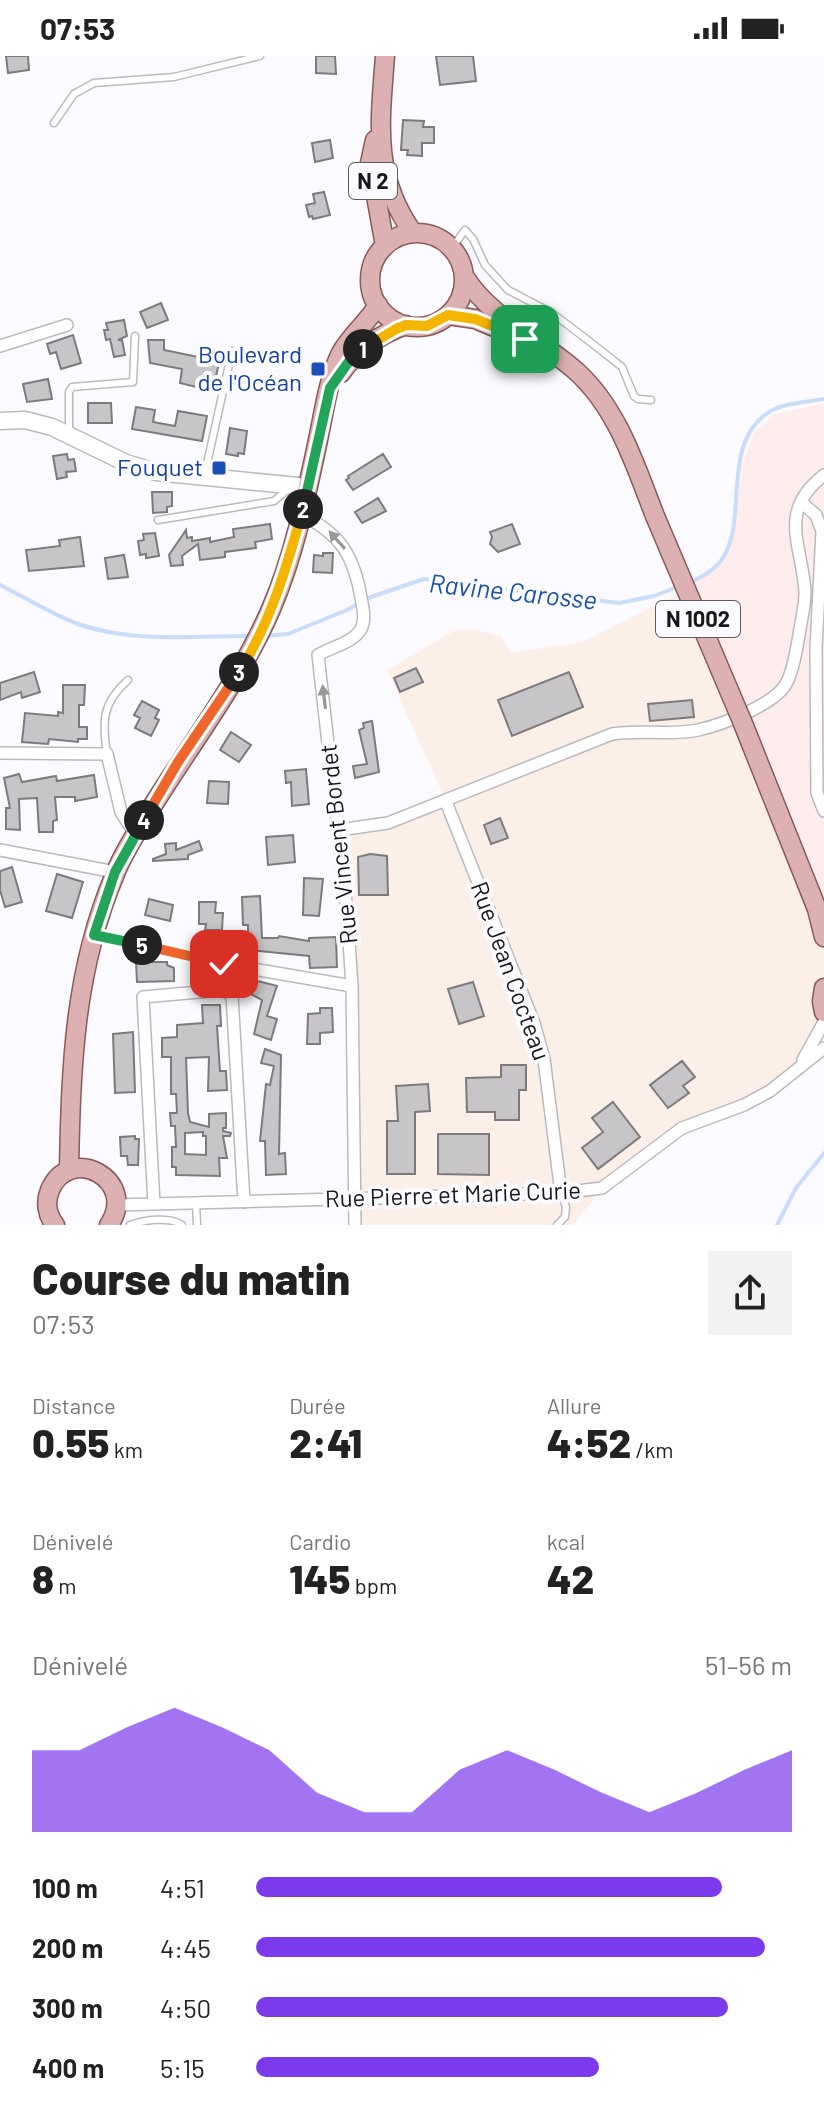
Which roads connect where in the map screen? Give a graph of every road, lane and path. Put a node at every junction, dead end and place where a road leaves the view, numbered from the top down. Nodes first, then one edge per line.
1 (260, 56) edge
2 (385, 56) edge
3 (380, 117) junction
4 (54, 123) dead end
5 (413, 233) junction
6 (385, 246) junction
7 (452, 248) junction
8 (464, 276) junction
9 (378, 305) junction
10 (448, 315) junction
11 (67, 325) dead end
12 (406, 325) junction
13 (135, 336) dead end
14 (0, 346) edge
15 (232, 351) dead end
16 (558, 357) junction
17 (330, 388) junction
18 (651, 400) dead end
19 (0, 421) edge
20 (69, 434) junction
21 (824, 475) edge
22 (204, 477) junction
23 (301, 486) junction
24 (801, 502) junction
25 (301, 514) junction
26 (158, 520) dead end
27 (128, 680) dead end
28 (0, 753) edge
29 (107, 754) junction
30 (446, 802) junction
31 (824, 811) edge
32 (339, 830) junction
33 (135, 834) junction
34 (0, 850) edge
35 (115, 872) junction
36 (820, 914) edge
37 (94, 935) junction
38 (824, 937) edge
39 (352, 986) junction
40 (824, 988) edge
41 (824, 1012) edge
42 (824, 1022) edge
43 (824, 1048) edge
44 (800, 1065) junction
45 (69, 1170) junction
46 (561, 1193) junction
47 (355, 1199) junction
48 (244, 1202) junction
49 (196, 1203) junction
50 (154, 1204) junction
51 (117, 1205) junction
52 (55, 1225) edge
53 (109, 1225) edge
54 (130, 1225) edge
55 (182, 1225) edge
56 (197, 1225) edge
57 (355, 1225) edge
58 (557, 1225) edge

1 - 4 lane
2 - 3 main road, N 2
3 - 5 main road, N 2
3 - 6 main road, N 2
5 - 6 main road
5 - 7 main road
6 - 9 main road
7 - 8 main road
7 - 18 lane
8 - 10 main road
8 - 16 main road, N 1002
9 - 12 main road
9 - 17 main road
10 - 12 main road
10 - 16 main road, N 1002
11 - 14 street
12 - 17 main road
13 - 20 lane
15 - 22 lane
16 - 36 main road, N 1002, bridge
17 - 23 main road
19 - 20 street
20 - 22 street
21 - 24 street
22 - 23 street
23 - 25 main road
23 - 26 lane
24 - 30 street
24 - 31 street
32 -> 25 street, Rue Vincent Bordet
25 - 33 main road
27 - 29 lane
28 - 29 street
29 - 33 street
30 - 32 street
30 - 46 street, Rue Jean Cocteau
32 - 39 street, Rue Vincent Bordet
33 - 35 main road
34 - 35 street
35 - 37 main road
36 - 38 main road, N 1002
37 - 39 street
37 - 45 main road
39 - 47 street, Rue Vincent Bordet
40 - 41 main road
42 - 44 street, Rue Pierre et Marie Curie
43 - 44 street, Rue Pierre et Marie Curie
44 - 46 street, Rue Pierre et Marie Curie
45 - 51 main road
45 - 52 main road
46 - 47 street, Rue Pierre et Marie Curie
46 - 58 lane
47 - 48 street, Rue Pierre et Marie Curie
47 - 57 street, Rue Vincent Bordet
48 - 49 street, Rue Pierre et Marie Curie
48 - 50 street
49 - 50 street, Rue Pierre et Marie Curie
49 - 56 lane
50 - 51 street, Rue Pierre et Marie Curie
51 - 53 main road
54 - 55 lane

